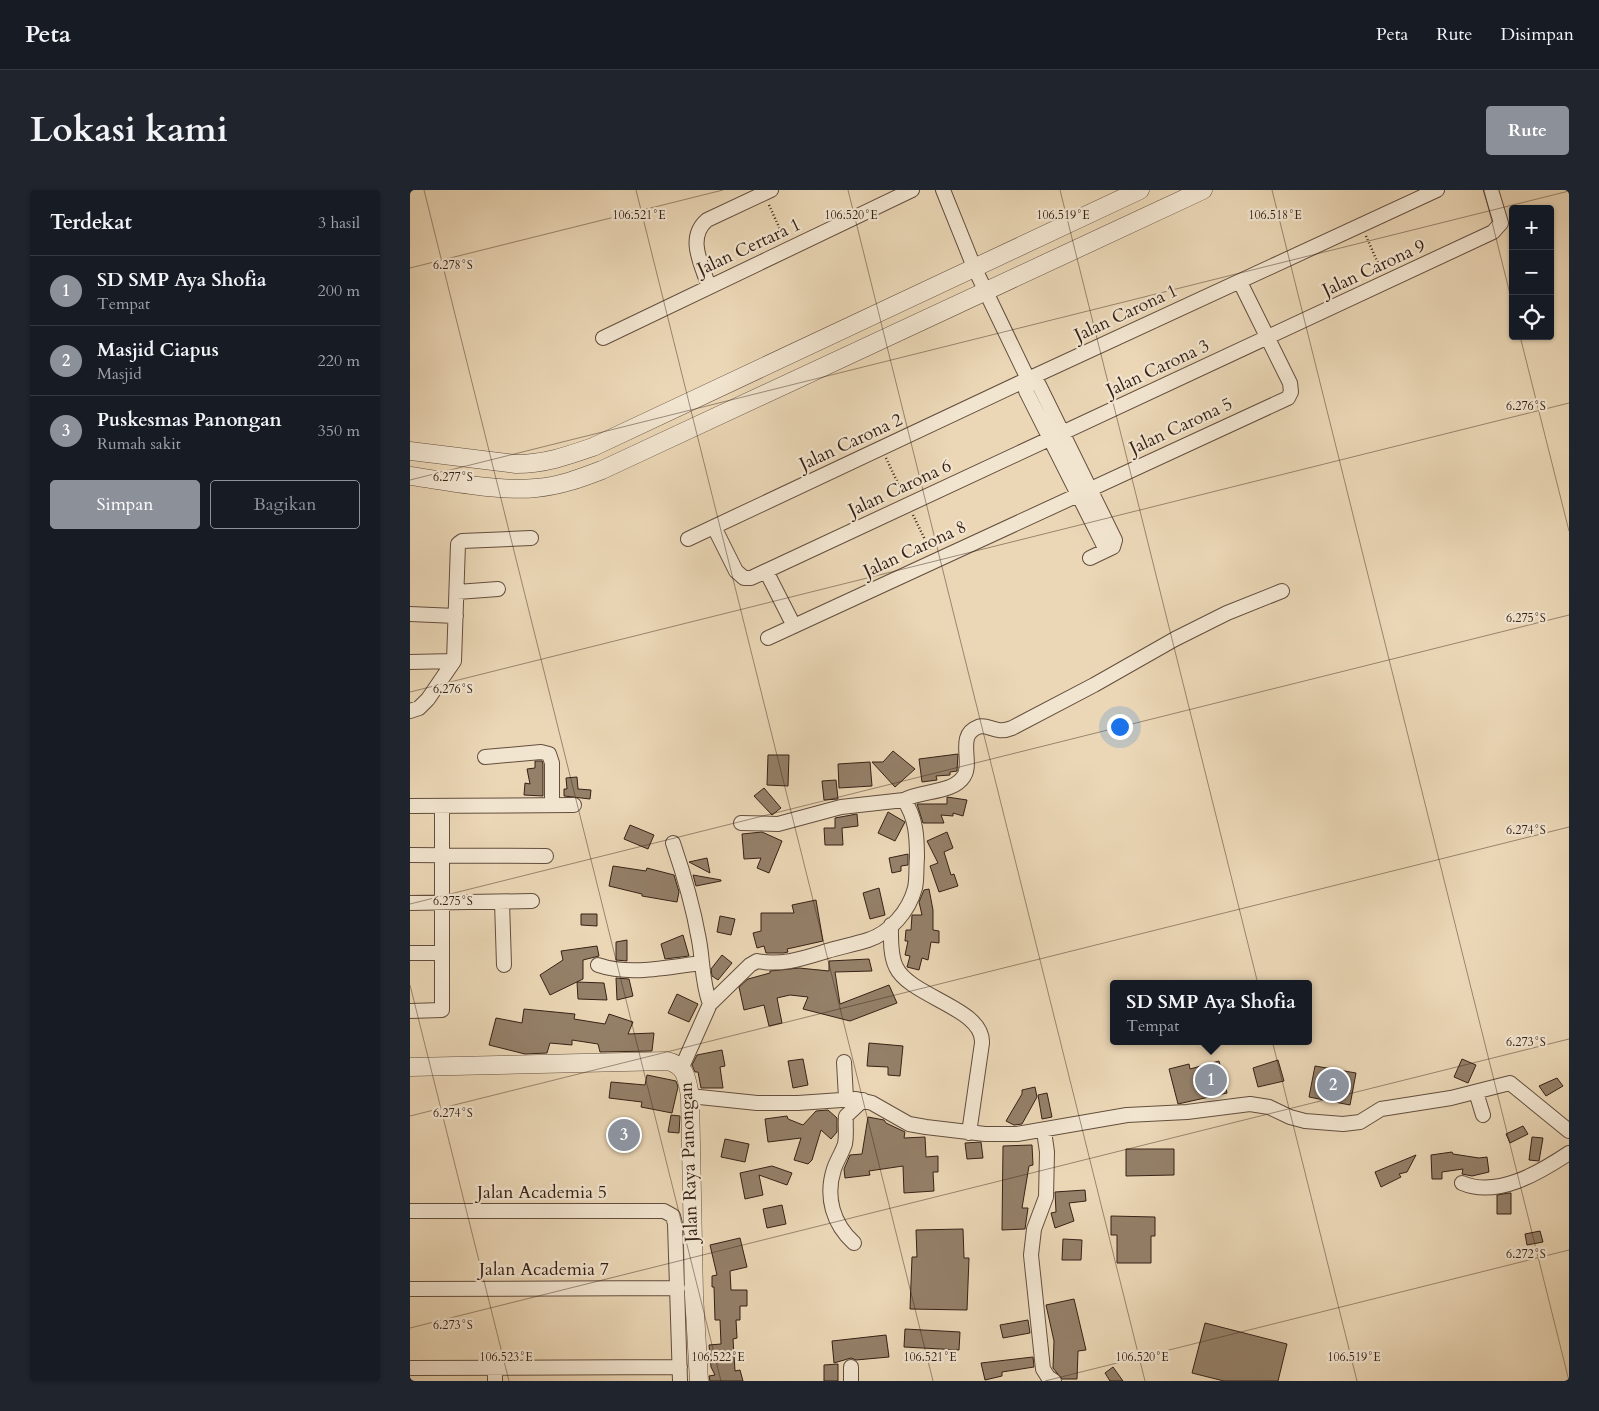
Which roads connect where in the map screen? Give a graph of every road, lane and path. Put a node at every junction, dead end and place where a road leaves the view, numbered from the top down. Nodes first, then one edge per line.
1 (912, 190) edge
2 (943, 190) edge
3 (1140, 190) edge
4 (1203, 190) edge
5 (1437, 190) edge
6 (1491, 190) edge
7 (768, 192) edge
8 (1361, 225) junction
9 (789, 249) junction
10 (974, 267) junction
11 (1240, 282) junction
12 (1387, 282) junction
13 (709, 287) junction
14 (986, 289) junction
15 (603, 338) dead end
16 (1268, 338) junction
17 (1028, 378) junction
18 (1063, 432) junction
19 (1050, 439) junction
20 (410, 451) edge
21 (410, 476) edge
22 (1084, 492) junction
23 (714, 526) junction
24 (531, 538) dead end
25 (688, 539) dead end
26 (1090, 558) dead end
27 (766, 571) junction
28 (498, 589) dead end
29 (1282, 591) dead end
30 (457, 592) junction
31 (410, 614) edge
32 (456, 616) junction
33 (794, 626) junction
34 (768, 638) dead end
35 (454, 661) junction
36 (410, 662) edge
37 (410, 711) edge
38 (486, 757) dead end
39 (904, 800) junction
40 (552, 805) junction
41 (410, 806) edge
42 (442, 806) junction
43 (574, 806) dead end
44 (741, 823) dead end
45 (673, 843) dead end
46 (410, 854) edge
47 (442, 854) junction
48 (546, 856) dead end
49 (532, 901) dead end
50 (410, 902) edge
51 (502, 902) junction
52 (444, 903) junction
53 (892, 926) junction
54 (442, 952) junction
55 (410, 954) edge
56 (701, 962) junction
57 (504, 964) dead end
58 (598, 965) dead end
59 (710, 1004) junction
60 (410, 1011) edge
61 (844, 1062) dead end
62 (410, 1067) edge
63 (682, 1067) junction
64 (1476, 1092) junction
65 (690, 1096) junction
66 (846, 1098) junction
67 (862, 1100) junction
68 (1483, 1115) dead end
69 (1044, 1131) junction
70 (1569, 1131) edge
71 (969, 1133) junction
72 (1569, 1153) edge
73 (1462, 1183) dead end
74 (410, 1210) edge
75 (854, 1243) dead end
76 (410, 1288) edge
77 (678, 1288) junction
78 (410, 1368) edge
79 (680, 1374) edge
80 (495, 1375) edge
81 (699, 1381) edge
82 (1054, 1381) edge

1 - 9 street, Jalan Certara 1
2 - 10 street
3 - 10 street
4 - 14 street
5 - 8 street, Jalan Carona 1
6 - 12 street, Jalan Carona 9
7 - 9 path
7 - 13 street
8 - 11 street, Jalan Carona 1
8 - 12 path
9 - 13 street, Jalan Certara 1
10 - 14 street
10 - 20 street
11 - 16 street
11 - 17 street, Jalan Carona 1
12 - 16 street, Jalan Carona 9
13 - 15 street, Jalan Certara 1
14 - 17 street
14 - 21 street
16 - 18 street, Jalan Carona 3
16 - 22 street, Jalan Carona 5
17 - 18 street
17 - 19 street
17 - 23 street, Jalan Carona 2
18 - 19 street, Jalan Carona 3
18 - 22 street
19 - 22 street
19 - 27 street, Jalan Carona 6
22 - 26 street
22 - 33 street, Jalan Carona 8
23 - 25 street, Jalan Carona 2
23 - 27 street, Jalan Carona 6
24 - 30 street
27 - 33 street
28 - 30 street
29 - 39 street
30 - 32 street
31 - 32 street
32 - 35 street
33 - 34 street, Jalan Carona 8
35 - 36 street
35 - 37 street
38 - 40 street
39 - 44 street
39 - 53 street
40 - 42 street
40 - 43 street
41 - 42 street
42 - 47 street
45 - 56 street
46 - 47 street
47 - 48 street
47 - 52 street
49 - 51 street
50 - 52 street
51 - 52 street
51 - 57 street
52 - 54 street
53 - 59 street
53 - 71 street
54 - 55 street
54 - 60 street
56 - 58 street
56 - 59 street
59 - 63 street
61 - 66 street
62 - 63 street, Jalan Raya Panongan
63 - 65 street, Jalan Raya Panongan
64 - 68 street
64 - 69 street
64 - 70 street
65 - 66 street
65 - 81 street, Jalan Raya Panongan
66 - 67 street
67 - 71 street
67 - 75 street
69 - 71 street
69 - 82 street
72 - 73 street
74 - 77 street, Jalan Academia 5
76 - 77 street, Jalan Academia 7
77 - 79 street
78 - 80 street
79 - 80 street

